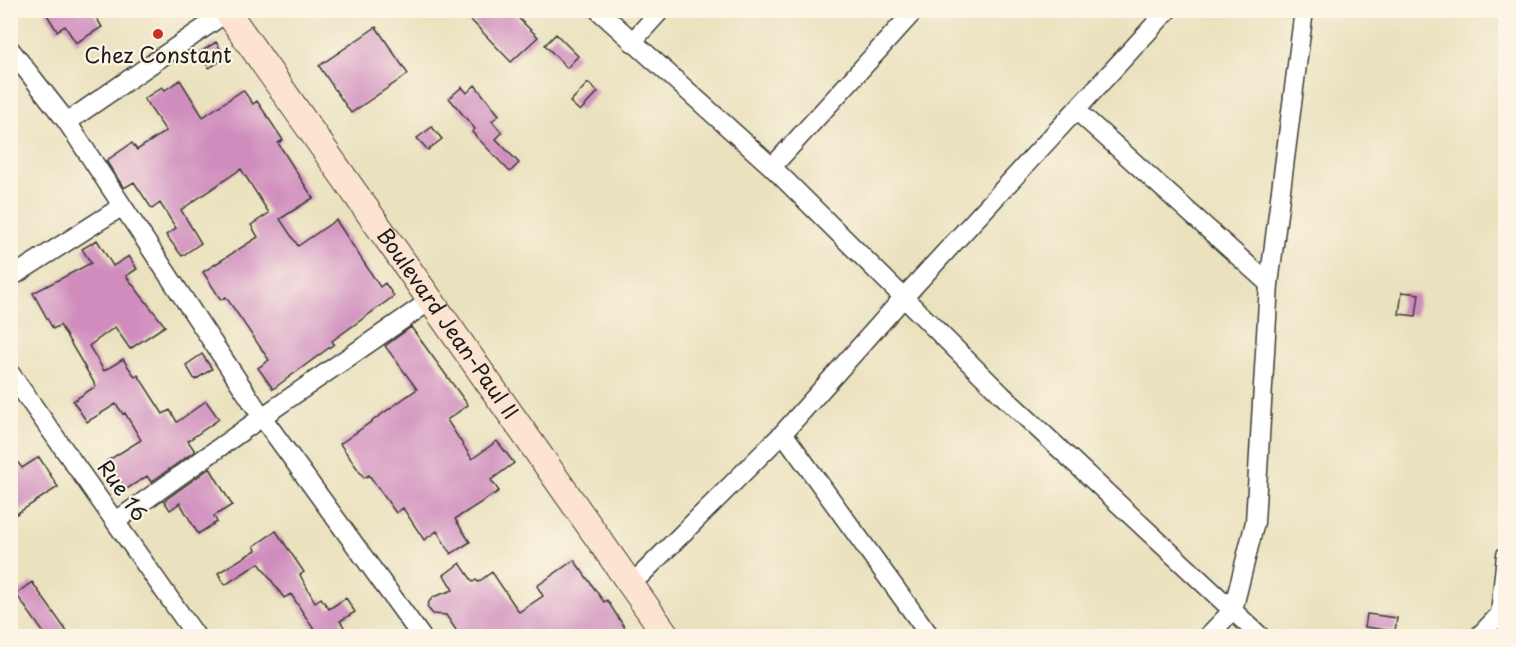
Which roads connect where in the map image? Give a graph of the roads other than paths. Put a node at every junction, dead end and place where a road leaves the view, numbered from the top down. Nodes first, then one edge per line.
1 (598, 10) edge
2 (661, 10) edge
3 (915, 10) edge
4 (1168, 10) edge
5 (1304, 10) edge
6 (233, 11) edge
7 (632, 42) junction
8 (10, 49) edge
9 (1076, 110) junction
10 (67, 122) junction
11 (772, 167) junction
12 (121, 207) junction
13 (10, 278) edge
14 (1269, 284) junction
15 (904, 297) junction
16 (430, 300) junction
17 (10, 373) edge
18 (262, 417) junction
19 (783, 433) junction
20 (116, 521) junction
21 (1506, 555) edge
22 (642, 575) junction
23 (1233, 610) junction
24 (1503, 611) edge
25 (196, 636) edge
26 (421, 636) edge
27 (667, 636) edge
28 (686, 636) edge
29 (930, 636) edge
30 (1208, 636) edge
31 (1260, 636) edge
32 (1479, 636) edge

1 - 7 street
2 - 7 street
3 - 11 street
4 - 9 street
5 - 14 street
6 - 10 street
6 - 16 main road, Boulevard Jean-Paul II
6 - 22 main road, Boulevard Jean-Paul II
7 - 11 street
8 - 10 street
9 - 14 street
9 - 15 street
10 - 12 street
11 - 15 street
12 - 13 street
12 - 18 street
14 - 23 street
15 - 19 street
15 - 23 street
16 - 18 street
16 - 27 main road, Boulevard Jean-Paul II
17 - 20 street, Rue 16
18 - 20 street
18 - 26 street
19 - 22 street
19 - 29 street
20 - 25 street, Rue 16
21 - 24 street
22 - 28 main road, Boulevard Jean-Paul II
23 - 30 street
23 - 31 street
24 - 32 street

